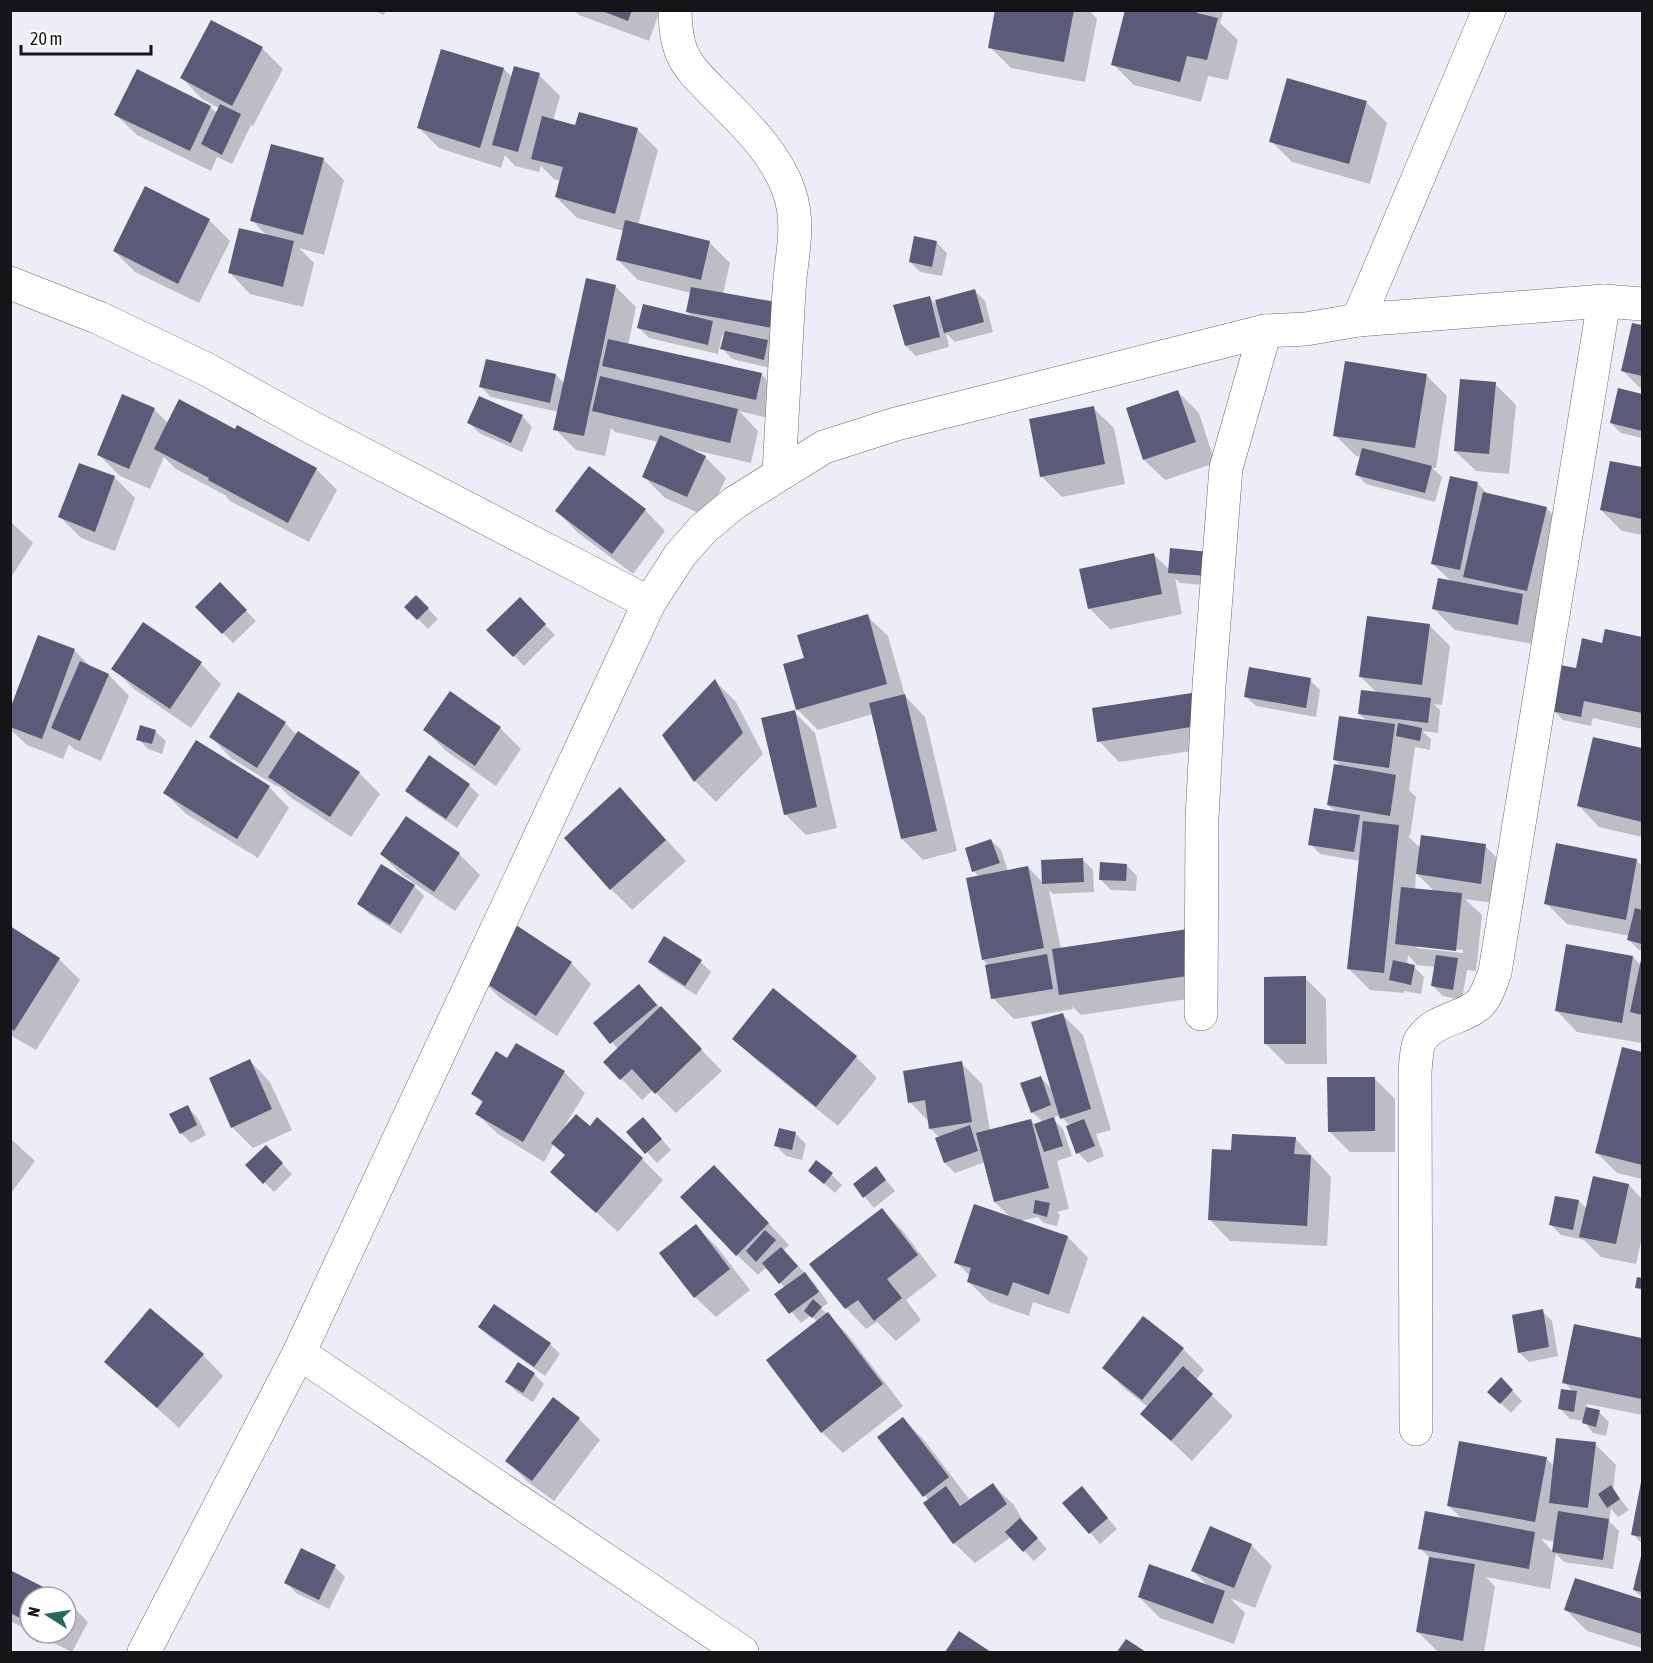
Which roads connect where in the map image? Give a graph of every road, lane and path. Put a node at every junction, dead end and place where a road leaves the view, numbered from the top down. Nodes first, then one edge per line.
1 (675, 10) edge
2 (1489, 10) edge
3 (10, 283) edge
4 (1604, 301) junction
5 (1642, 304) edge
6 (1358, 320) junction
7 (1265, 331) junction
8 (779, 473) junction
9 (649, 603) junction
10 (1201, 1014) dead end
11 (300, 1353) junction
12 (1416, 1429) dead end
13 (144, 1653) edge
14 (742, 1653) edge

1 - 8 street
2 - 6 street
3 - 9 street
4 - 5 street
4 - 6 street
4 - 12 street
6 - 7 street
7 - 8 street
7 - 10 street
8 - 9 street
9 - 11 street
11 - 13 street
11 - 14 street

